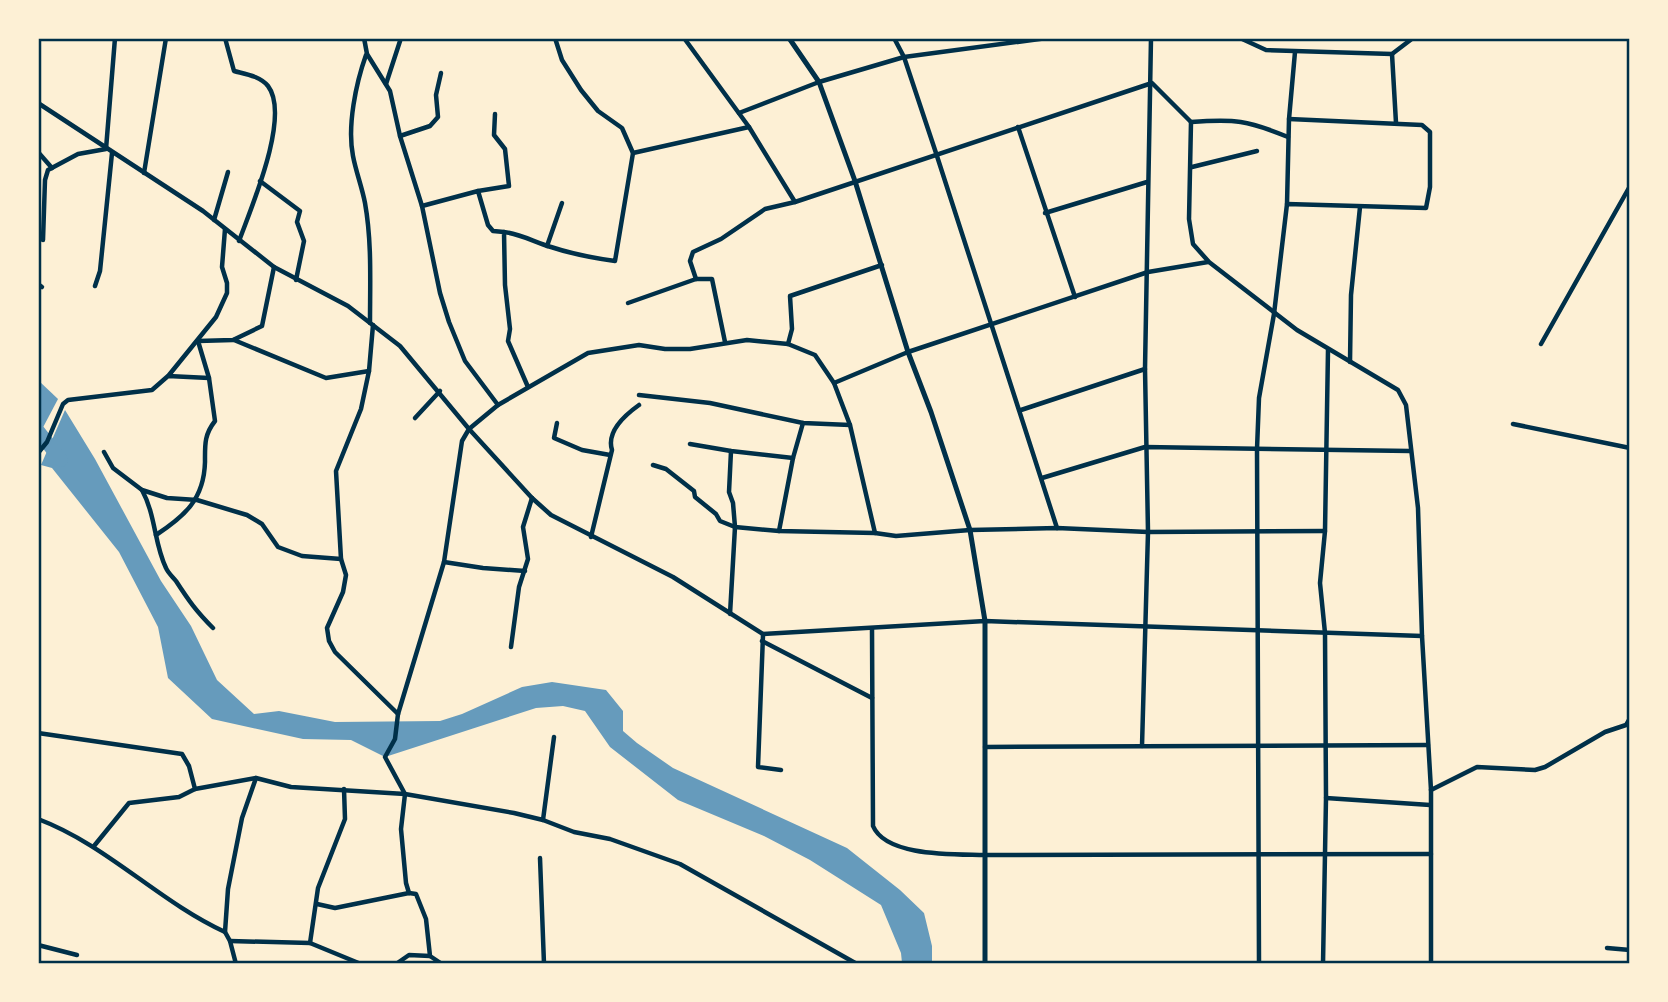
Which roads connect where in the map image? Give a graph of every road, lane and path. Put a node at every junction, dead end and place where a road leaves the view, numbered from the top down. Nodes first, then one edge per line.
1 (115, 38) edge
2 (166, 38) edge
3 (225, 38) edge
4 (365, 38) edge
5 (401, 38) edge
6 (555, 38) edge
7 (684, 38) edge
8 (789, 38) edge
9 (894, 38) edge
10 (1047, 38) edge
11 (1152, 38) edge
12 (1240, 38) edge
13 (1413, 38) edge
14 (1022, 40) edge
15 (1295, 52) junction
16 (367, 54) junction
17 (1392, 54) junction
18 (904, 57) junction
19 (441, 73) dead end
20 (820, 82) junction
21 (386, 83) junction
22 (1152, 83) junction
23 (38, 103) edge
24 (739, 113) junction
25 (495, 114) dead end
26 (1289, 119) junction
27 (1191, 122) junction
28 (1396, 123) junction
29 (749, 127) junction
30 (1018, 127) junction
31 (400, 136) junction
32 (1288, 137) junction
33 (106, 149) junction
34 (1257, 151) dead end
35 (38, 152) edge
36 (112, 153) junction
37 (633, 153) junction
38 (936, 153) junction
39 (1192, 167) junction
40 (52, 168) junction
41 (228, 172) dead end
42 (144, 173) junction
43 (45, 180) junction
44 (260, 181) junction
45 (855, 181) junction
46 (1147, 181) junction
47 (38, 184) edge
48 (1629, 186) edge
49 (478, 191) junction
50 (795, 202) junction
51 (562, 203) dead end
52 (1287, 204) junction
53 (422, 206) junction
54 (1360, 207) junction
55 (1045, 213) junction
56 (214, 220) junction
57 (225, 229) junction
58 (504, 232) junction
59 (44, 240) dead end
60 (239, 241) junction
61 (547, 246) junction
62 (1209, 262) junction
63 (882, 265) junction
64 (274, 267) junction
65 (1148, 272) junction
66 (696, 279) junction
67 (296, 280) junction
68 (95, 286) dead end
69 (1075, 297) junction
70 (628, 303) dead end
71 (1274, 314) junction
72 (371, 324) junction
73 (993, 325) junction
74 (1629, 330) edge
75 (233, 340) junction
76 (198, 341) junction
77 (1629, 341) edge
78 (725, 342) junction
79 (788, 344) junction
80 (1541, 344) dead end
81 (1328, 350) junction
82 (908, 352) junction
83 (1350, 362) junction
84 (1145, 369) junction
85 (369, 370) junction
86 (168, 376) junction
87 (209, 378) junction
88 (834, 383) junction
89 (528, 387) junction
90 (440, 391) junction
91 (639, 395) dead end
92 (498, 405) junction
93 (639, 405) dead end
94 (1021, 410) junction
95 (415, 418) dead end
96 (557, 423) dead end
97 (803, 423) junction
98 (1513, 424) dead end
99 (850, 425) junction
100 (469, 429) junction
101 (690, 444) dead end
102 (1145, 447) junction
103 (1326, 448) junction
104 (1629, 448) edge
105 (1257, 449) junction
106 (1410, 450) junction
107 (104, 452) dead end
108 (731, 452) junction
109 (38, 453) edge
110 (610, 456) junction
111 (793, 458) junction
112 (653, 465) dead end
113 (1042, 478) junction
114 (142, 490) junction
115 (532, 498) junction
116 (197, 500) junction
117 (735, 527) junction
118 (1057, 528) junction
119 (970, 530) junction
120 (779, 531) junction
121 (1257, 531) junction
122 (1325, 531) junction
123 (1148, 532) junction
124 (875, 533) junction
125 (156, 535) junction
126 (591, 537) junction
127 (341, 559) junction
128 (444, 562) junction
129 (525, 571) junction
130 (730, 614) junction
131 (985, 621) junction
132 (1147, 625) junction
133 (213, 628) dead end
134 (872, 629) junction
135 (1257, 631) junction
136 (1325, 633) junction
137 (763, 634) junction
138 (1422, 636) junction
139 (762, 641) junction
140 (511, 647) dead end
141 (872, 698) junction
142 (398, 714) junction
143 (1629, 718) edge
144 (38, 733) edge
145 (554, 737) dead end
146 (1428, 745) junction
147 (1142, 746) junction
148 (1325, 746) junction
149 (985, 747) junction
150 (1256, 747) junction
151 (781, 769) dead end
152 (256, 778) junction
153 (344, 788) junction
154 (195, 789) junction
155 (1431, 790) junction
156 (405, 794) junction
157 (1326, 798) junction
158 (1430, 805) junction
159 (38, 819) edge
160 (543, 820) junction
161 (94, 846) junction
162 (1431, 854) junction
163 (984, 855) junction
164 (1325, 855) junction
165 (1257, 856) junction
166 (540, 858) dead end
167 (409, 893) junction
168 (317, 904) junction
169 (225, 932) junction
170 (230, 941) junction
171 (310, 943) junction
172 (38, 945) edge
173 (1607, 948) dead end
174 (1629, 950) edge
175 (77, 955) dead end
176 (430, 956) junction
177 (236, 964) edge
178 (361, 964) edge
179 (396, 964) edge
180 (442, 964) edge
181 (544, 964) edge
182 (857, 964) edge
183 (985, 964) edge
184 (1259, 964) edge
185 (1323, 964) edge
186 (1431, 964) edge

1 - 33 street
2 - 42 street
3 - 44 street
4 - 16 street
5 - 21 street
6 - 37 street
7 - 24 street
8 - 20 street
9 - 18 street
10 - 14 street
11 - 22 street
12 - 15 street
13 - 17 street
14 - 18 street
15 - 17 street
15 - 26 street
16 - 21 street
16 - 72 street
17 - 28 street
18 - 20 street
18 - 38 street
19 - 31 street
20 - 24 street
20 - 45 street
21 - 31 street
22 - 27 street
22 - 30 street
22 - 46 street
23 - 33 street
24 - 29 street
25 - 49 street
26 - 28 street
26 - 32 street
27 - 32 street
27 - 39 street
28 - 54 street
29 - 37 street
29 - 50 street
30 - 38 street
30 - 55 street
31 - 53 street
32 - 52 street
33 - 36 street
33 - 40 street
34 - 39 street
35 - 40 street
36 - 42 street
36 - 68 street
37 - 61 street
38 - 45 street
38 - 73 street
39 - 62 street
40 - 43 street
41 - 56 street
42 - 56 street
43 - 47 street
43 - 59 street
44 - 60 street
44 - 67 street
45 - 50 street
45 - 63 street
46 - 55 street
46 - 65 street
48 - 80 street
49 - 53 street
49 - 58 street
50 - 66 street
51 - 61 street
52 - 54 street
52 - 71 street
53 - 92 street
54 - 83 street
55 - 69 street
56 - 57 street
57 - 60 street
57 - 76 street
58 - 61 street
58 - 89 street
60 - 64 street
62 - 65 street
62 - 71 street
63 - 79 street
63 - 82 street
64 - 67 street
64 - 75 street
65 - 69 street
65 - 84 street
66 - 70 street
66 - 78 street
67 - 72 street
69 - 73 street
71 - 81 street
71 - 105 street
72 - 85 street
72 - 90 street
73 - 82 street
73 - 94 street
74 - 77 street
75 - 76 street
75 - 85 street
76 - 86 street
76 - 87 street
78 - 79 street
78 - 89 street
79 - 88 street
81 - 83 street
81 - 103 street
82 - 88 street
82 - 119 street
83 - 106 street
84 - 94 street
84 - 102 street
85 - 127 street
86 - 87 street
86 - 109 street
87 - 116 street
88 - 99 street
89 - 92 street
90 - 95 street
90 - 100 street
91 - 97 street
92 - 100 street
93 - 110 street
94 - 113 street
96 - 110 street
97 - 99 street
97 - 111 street
98 - 104 street
99 - 124 street
100 - 115 street
100 - 128 street
101 - 108 street
102 - 105 street
102 - 113 street
102 - 123 street
103 - 105 street
103 - 106 street
103 - 122 street
105 - 121 street
106 - 138 street
107 - 114 street
108 - 111 street
108 - 117 street
110 - 126 street
111 - 120 street
112 - 117 street
113 - 118 street
114 - 116 street
114 - 125 street
115 - 126 street
115 - 129 street
116 - 125 street
116 - 127 street
117 - 120 street
117 - 130 street
118 - 119 street
118 - 123 street
119 - 124 street
119 - 131 street
120 - 124 street
121 - 122 street
121 - 123 street
121 - 135 street
122 - 136 street
123 - 132 street
125 - 133 street
126 - 130 street
127 - 142 street
128 - 129 street
128 - 142 street
129 - 140 street
130 - 137 street
131 - 132 street
131 - 134 street
131 - 149 street
132 - 135 street
132 - 147 street
134 - 137 street
134 - 141 street
135 - 136 street
135 - 150 street
136 - 138 street
136 - 148 street
137 - 139 street
138 - 146 street
139 - 141 street
139 - 151 street
141 - 163 street
142 - 156 street
143 - 155 street
144 - 154 street
145 - 160 street
146 - 148 street
146 - 155 street
147 - 149 street
147 - 150 street
148 - 150 street
148 - 157 street
149 - 163 street
150 - 165 street
152 - 153 street
152 - 154 street
152 - 169 street
153 - 156 street
153 - 168 street
154 - 161 street
155 - 158 street
156 - 160 street
156 - 167 street
157 - 158 street
157 - 164 street
158 - 162 street
159 - 161 street
160 - 182 street
161 - 169 street
162 - 164 street
162 - 186 street
163 - 165 street
163 - 183 street
164 - 165 street
164 - 185 street
165 - 184 street
166 - 181 street
167 - 168 street
167 - 176 street
168 - 171 street
169 - 170 street
170 - 171 street
170 - 177 street
171 - 178 street
172 - 175 street
173 - 174 street
176 - 179 street
176 - 180 street

